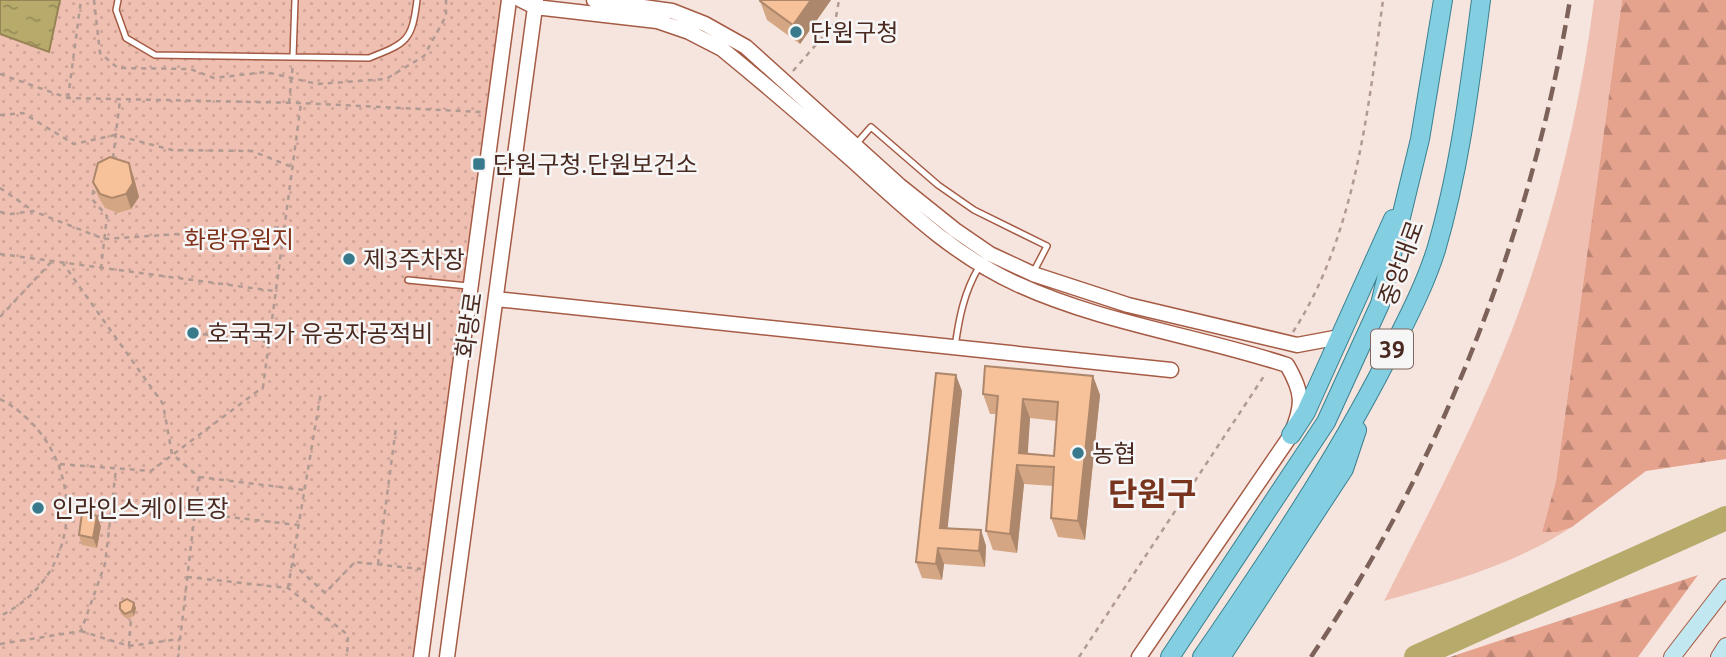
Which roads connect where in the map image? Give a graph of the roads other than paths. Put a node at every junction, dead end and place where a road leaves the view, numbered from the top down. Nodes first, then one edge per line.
1 (118, 0) edge
2 (295, 0) edge
3 (417, 0) edge
4 (509, 0) edge
5 (521, 0) edge
6 (594, 0) edge
7 (1443, 0) edge
8 (1481, 0) edge
9 (536, 4) edge
10 (661, 5) edge
11 (293, 57) junction
12 (855, 146) junction
13 (1412, 178) junction
14 (985, 259) junction
15 (1033, 274) junction
16 (408, 280) dead end
17 (470, 287) junction
18 (496, 299) junction
19 (1340, 337) junction
20 (955, 347) junction
21 (1171, 370) dead end
22 (1367, 398) junction
23 (1291, 435) junction
24 (1726, 587) edge
25 (1726, 646) edge
26 (421, 657) edge
27 (447, 657) edge
28 (1139, 657) edge
29 (1170, 657) edge
30 (1202, 657) edge
31 (1221, 657) edge
32 (1672, 657) edge
33 (1719, 657) edge

1 - 11 lane
2 - 11 lane
3 - 11 lane
4 - 17 street, 화랑로
5 - 9 street
6 - 10 street
7 - 13 main road, 중앙대로 / 39
8 - 22 main road, 중앙대로 / 39
9 - 14 street
9 - 18 street, 화랑로
10 - 12 street
12 - 14 street
12 - 15 lane
13 - 19 main road
13 - 29 main road, 중앙대로 / 39
14 - 15 street
14 - 20 lane
14 - 23 street
15 - 19 street
16 - 17 lane
17 - 26 street, 화랑로
18 - 20 street
18 - 27 street, 화랑로
19 - 23 main road
20 - 21 street
22 - 30 main road, 중앙대로 / 39
22 - 31 main road
23 - 28 street
24 - 32 main road
25 - 33 main road

